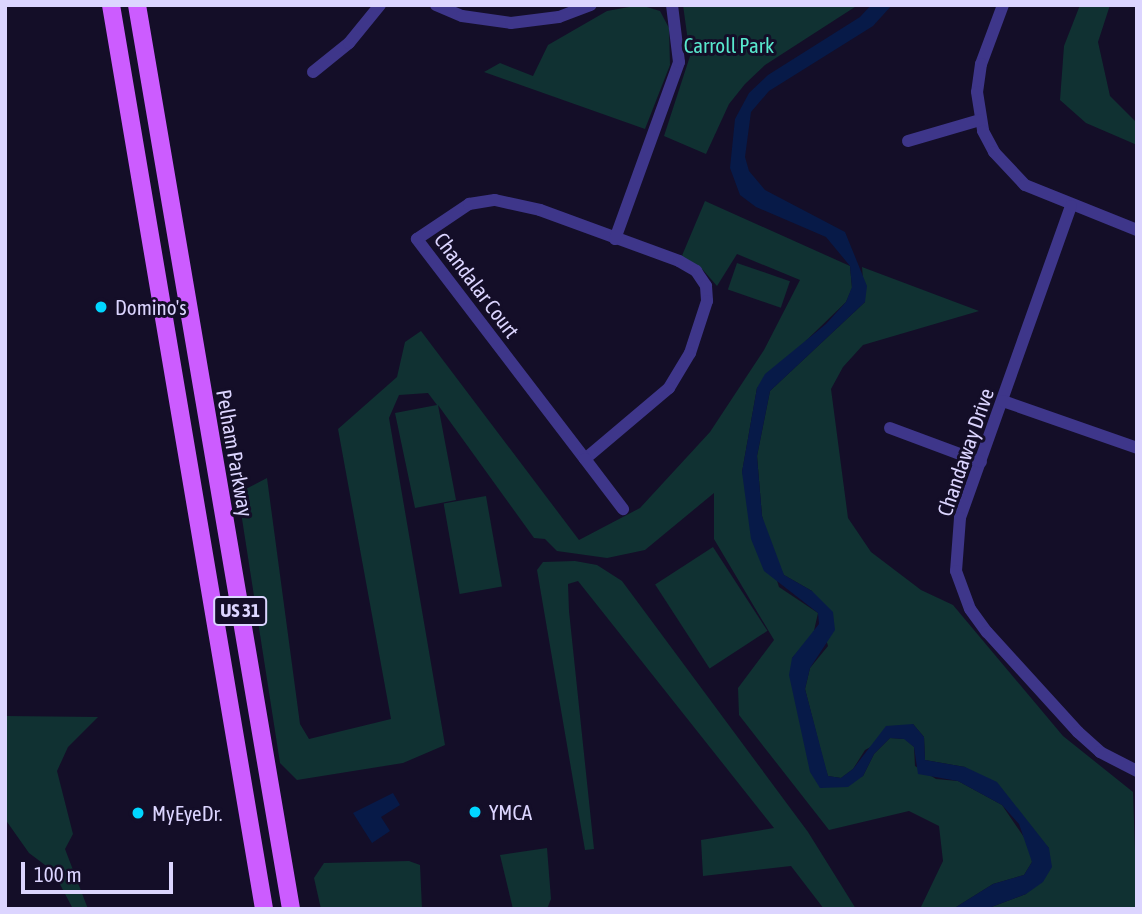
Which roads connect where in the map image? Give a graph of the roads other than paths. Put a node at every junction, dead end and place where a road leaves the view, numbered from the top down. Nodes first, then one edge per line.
1 (111, 5) edge
2 (137, 5) edge
3 (380, 5) edge
4 (436, 5) edge
5 (592, 5) edge
6 (672, 5) edge
7 (1003, 5) edge
8 (313, 72) dead end
9 (980, 120) junction
10 (908, 141) dead end
11 (169, 192) junction
12 (144, 198) junction
13 (1071, 206) junction
14 (1137, 230) edge
15 (615, 239) junction
16 (192, 330) junction
17 (167, 334) junction
18 (1003, 401) junction
19 (890, 428) dead end
20 (1137, 449) edge
21 (585, 458) junction
22 (981, 462) junction
23 (216, 478) junction
24 (192, 482) junction
25 (622, 509) dead end
26 (1137, 771) edge
27 (272, 798) junction
28 (247, 811) junction
29 (264, 909) edge
30 (291, 909) edge

1 - 12 main road, US 31
2 - 11 main road, Pelham Parkway / US 31
3 - 8 street
4 - 5 street
6 - 15 street
7 - 9 street
9 - 10 street
9 - 13 street
11 - 12 main road
11 - 16 main road, Pelham Parkway / US 31
12 - 17 main road, US 31
13 - 14 street
13 - 18 street, Chandaway Drive
15 - 21 street, Chandalar Court
15 - 21 street, Chandalar Court
16 - 17 main road
16 - 23 main road, Pelham Parkway / US 31
17 - 24 main road, US 31
18 - 20 street
18 - 22 street, Chandaway Drive
19 - 22 street
21 - 25 street, Chandalar Court
22 - 26 street, Chandaway Drive
23 - 24 main road
23 - 27 main road, Pelham Parkway / US 31
24 - 28 main road, US 31
27 - 28 main road
27 - 30 main road, Pelham Parkway / US 31
28 - 29 main road, US 31

